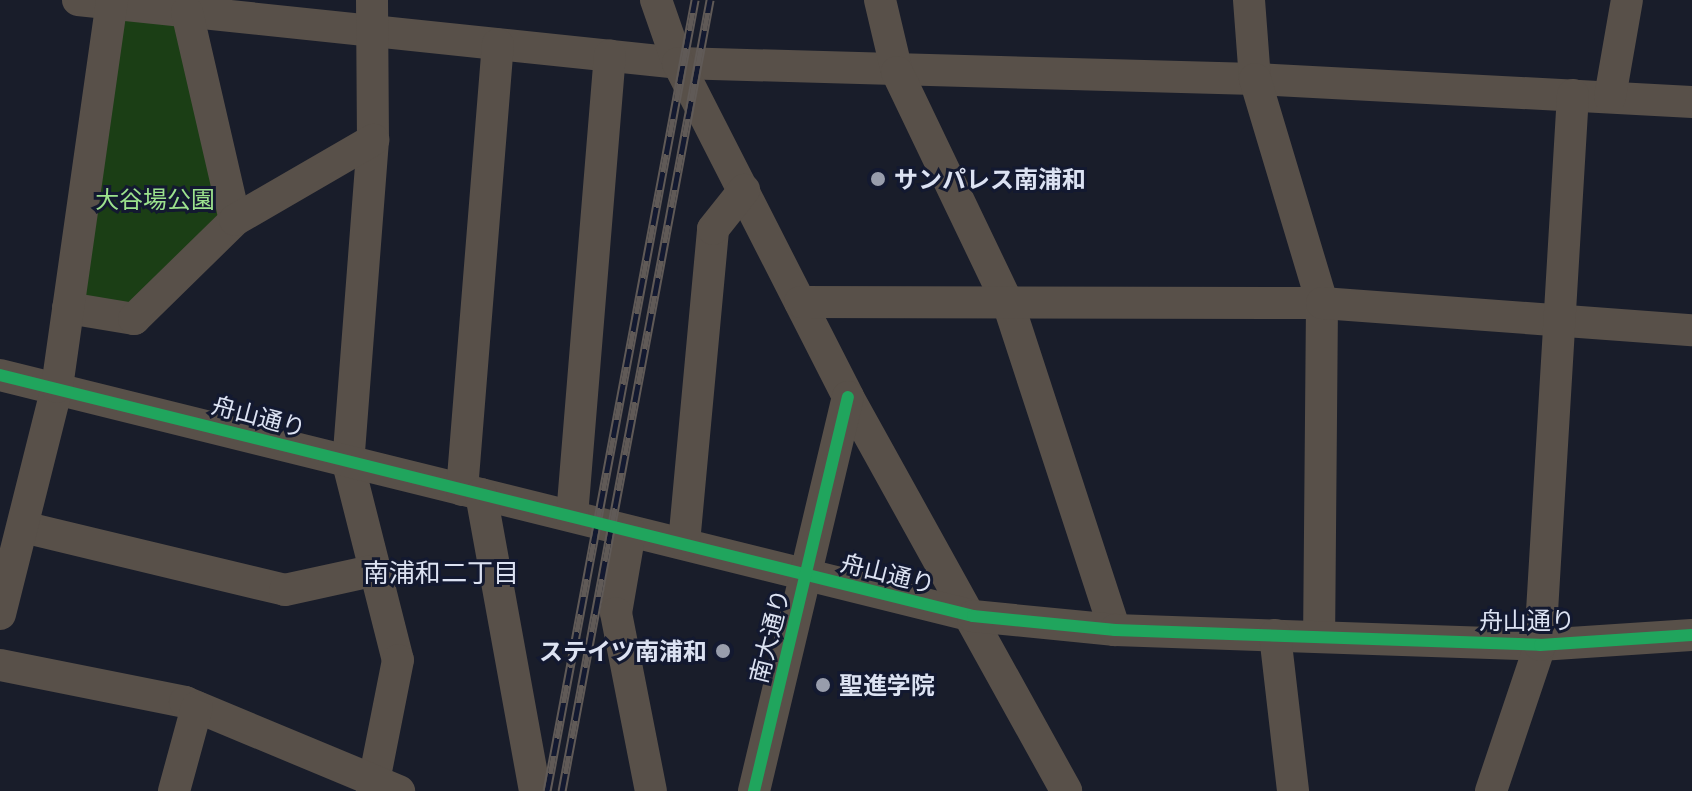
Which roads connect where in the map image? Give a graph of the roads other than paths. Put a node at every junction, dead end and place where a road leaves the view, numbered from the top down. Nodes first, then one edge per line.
1 (78, 0) edge
2 (656, 0) edge
3 (880, 0) edge
4 (1249, 0) edge
5 (1627, 0) edge
6 (112, 1) edge
7 (187, 12) junction
8 (374, 15) edge
9 (498, 44) junction
10 (610, 56) junction
11 (678, 63) junction
12 (897, 72) junction
13 (1255, 79) junction
14 (1573, 95) junction
15 (1610, 97) junction
16 (1692, 102) edge
17 (373, 140) junction
18 (744, 190) junction
19 (235, 220) junction
20 (800, 302) junction
21 (1322, 303) junction
22 (1009, 306) junction
23 (68, 308) junction
24 (1560, 321) junction
25 (1692, 330) edge
26 (0, 375) edge
27 (57, 387) junction
28 (848, 397) junction
29 (348, 463) junction
30 (471, 492) junction
31 (572, 516) junction
32 (23, 527) junction
33 (630, 532) junction
34 (684, 543) junction
35 (376, 570) junction
36 (807, 575) junction
37 (0, 614) edge
38 (973, 616) junction
39 (1115, 630) junction
40 (1275, 635) junction
41 (1692, 635) edge
42 (1319, 636) junction
43 (1540, 645) junction
44 (0, 665) edge
45 (197, 707) junction
46 (382, 788) edge
47 (174, 791) edge
48 (535, 791) edge
49 (651, 791) edge
50 (754, 791) edge
51 (1066, 791) edge
52 (1293, 791) edge
53 (1491, 791) edge

1 - 6 street
2 - 11 street
3 - 12 street
4 - 13 street
5 - 15 street
6 - 7 street
6 - 23 street
7 - 8 street
7 - 19 street
8 - 9 street
8 - 17 street
9 - 10 street
9 - 30 street
10 - 11 street
10 - 31 street
11 - 12 street
11 - 18 street
12 - 13 street
12 - 22 street
13 - 14 street
13 - 21 street
14 - 15 street
14 - 24 street
15 - 16 street
17 - 19 street
17 - 29 street
18 - 20 street
18 - 34 street
19 - 23 street
20 - 22 street
20 - 28 street
21 - 22 street
21 - 24 street
21 - 42 street
22 - 39 street
23 - 27 street
24 - 25 street
24 - 43 street
26 - 27 street, 舟山通り
27 - 29 street, 舟山通り
27 - 32 street
28 - 36 street, 南大通り
28 - 38 street
29 - 30 street, 舟山通り
29 - 35 street
30 - 31 street, 舟山通り
30 - 48 street
31 - 33 street, 舟山通り
32 - 35 street
32 - 37 street
33 - 34 street, 舟山通り
33 - 49 street
34 - 36 street, 舟山通り
35 - 46 street
36 - 38 street, 舟山通り
36 - 50 street, 南大通り
38 - 39 street, 舟山通り
38 - 51 street
39 - 40 street, 舟山通り
40 - 42 street, 舟山通り
40 - 52 street
41 - 43 street, 舟山通り
42 - 43 street, 舟山通り
43 - 53 street
44 - 45 street
45 - 46 street
45 - 47 street

